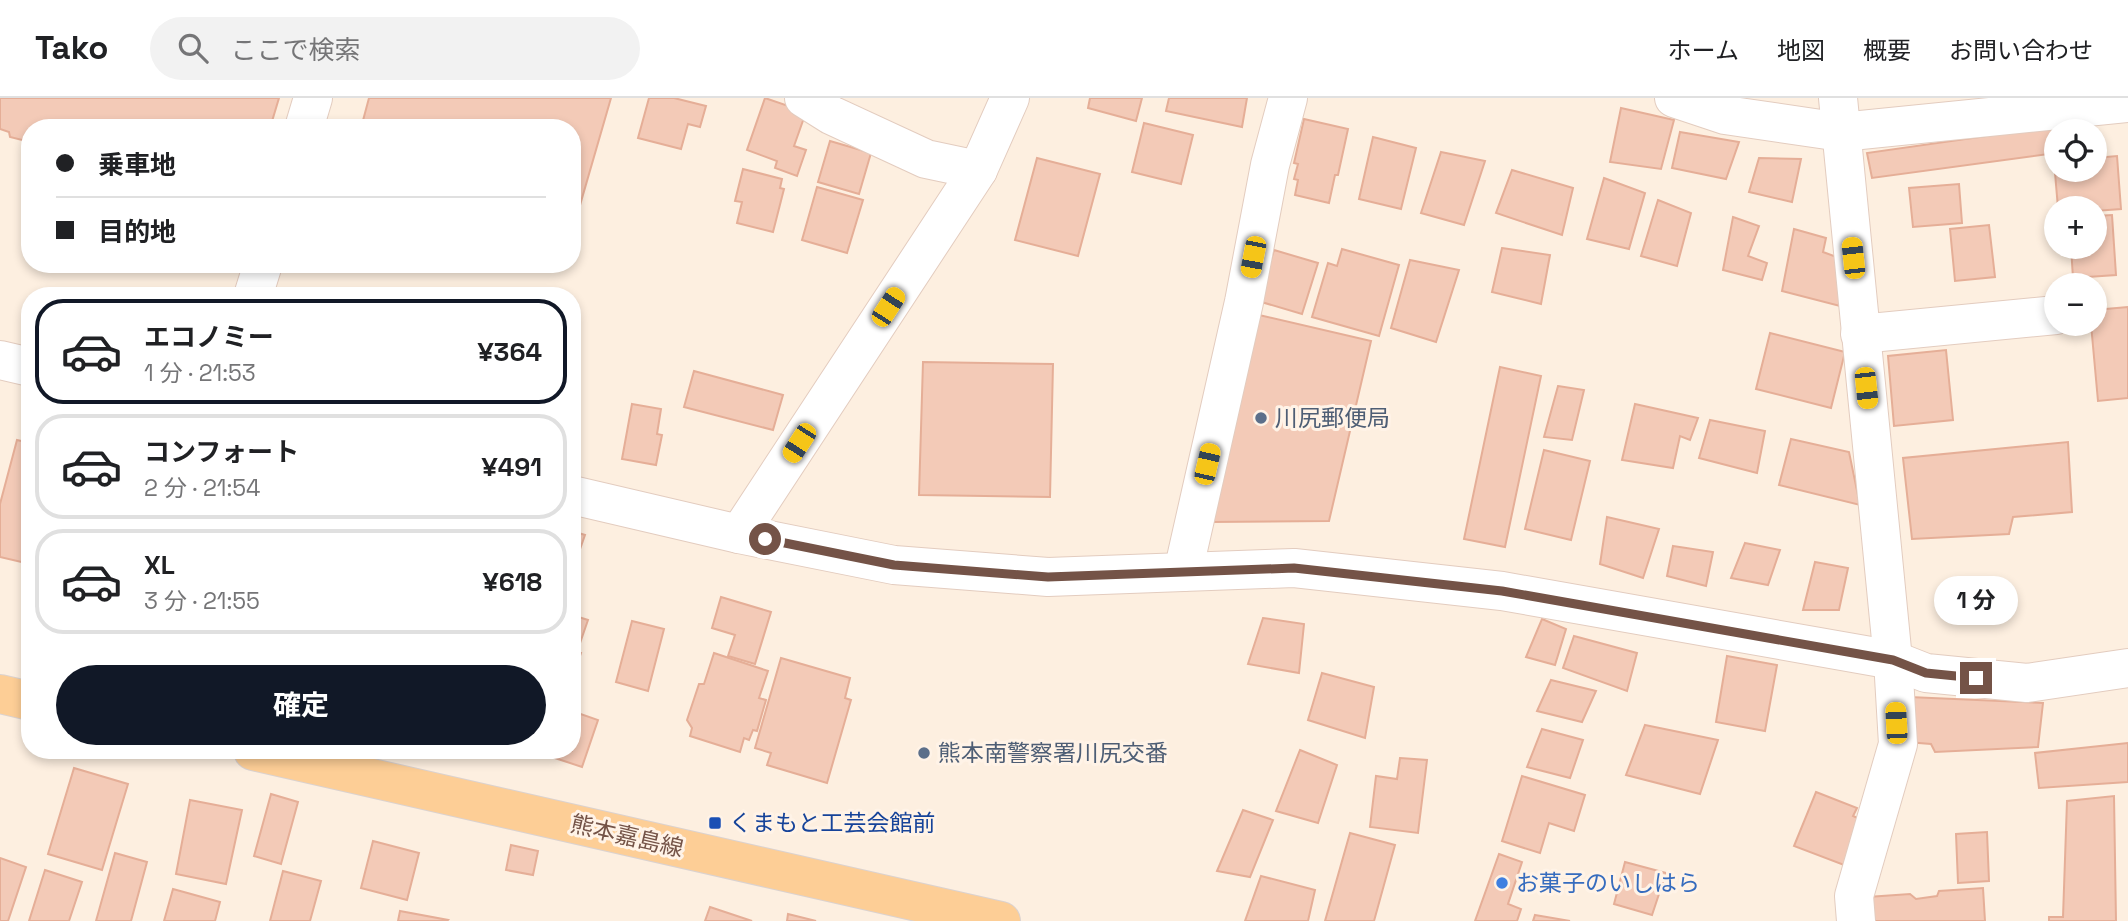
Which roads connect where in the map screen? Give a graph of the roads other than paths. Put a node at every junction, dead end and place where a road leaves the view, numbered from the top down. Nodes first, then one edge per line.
1 (313, 98) edge
2 (804, 98) edge
3 (1010, 98) edge
4 (1288, 98) edge
5 (1674, 98) edge
6 (2128, 103) edge
7 (1839, 115) edge
8 (307, 119) edge
9 (978, 170) junction
10 (2044, 315) edge
11 (1860, 334) junction
12 (0, 360) edge
13 (21, 365) edge
14 (581, 497) edge
15 (739, 534) junction
16 (1183, 572) junction
17 (1893, 660) junction
18 (2128, 668) edge
19 (0, 694) edge
20 (21, 699) edge
21 (288, 759) edge
22 (1001, 921) edge
23 (1856, 921) edge

1 - 8 street
2 - 9 street
3 - 9 street
4 - 16 street
5 - 7 street
6 - 7 street
7 - 11 street
9 - 15 street
10 - 11 street
11 - 17 street
12 - 13 street
14 - 15 street
15 - 16 street
16 - 17 street
17 - 18 street
17 - 23 street
19 - 20 main road
21 - 22 main road, 熊本嘉島線

